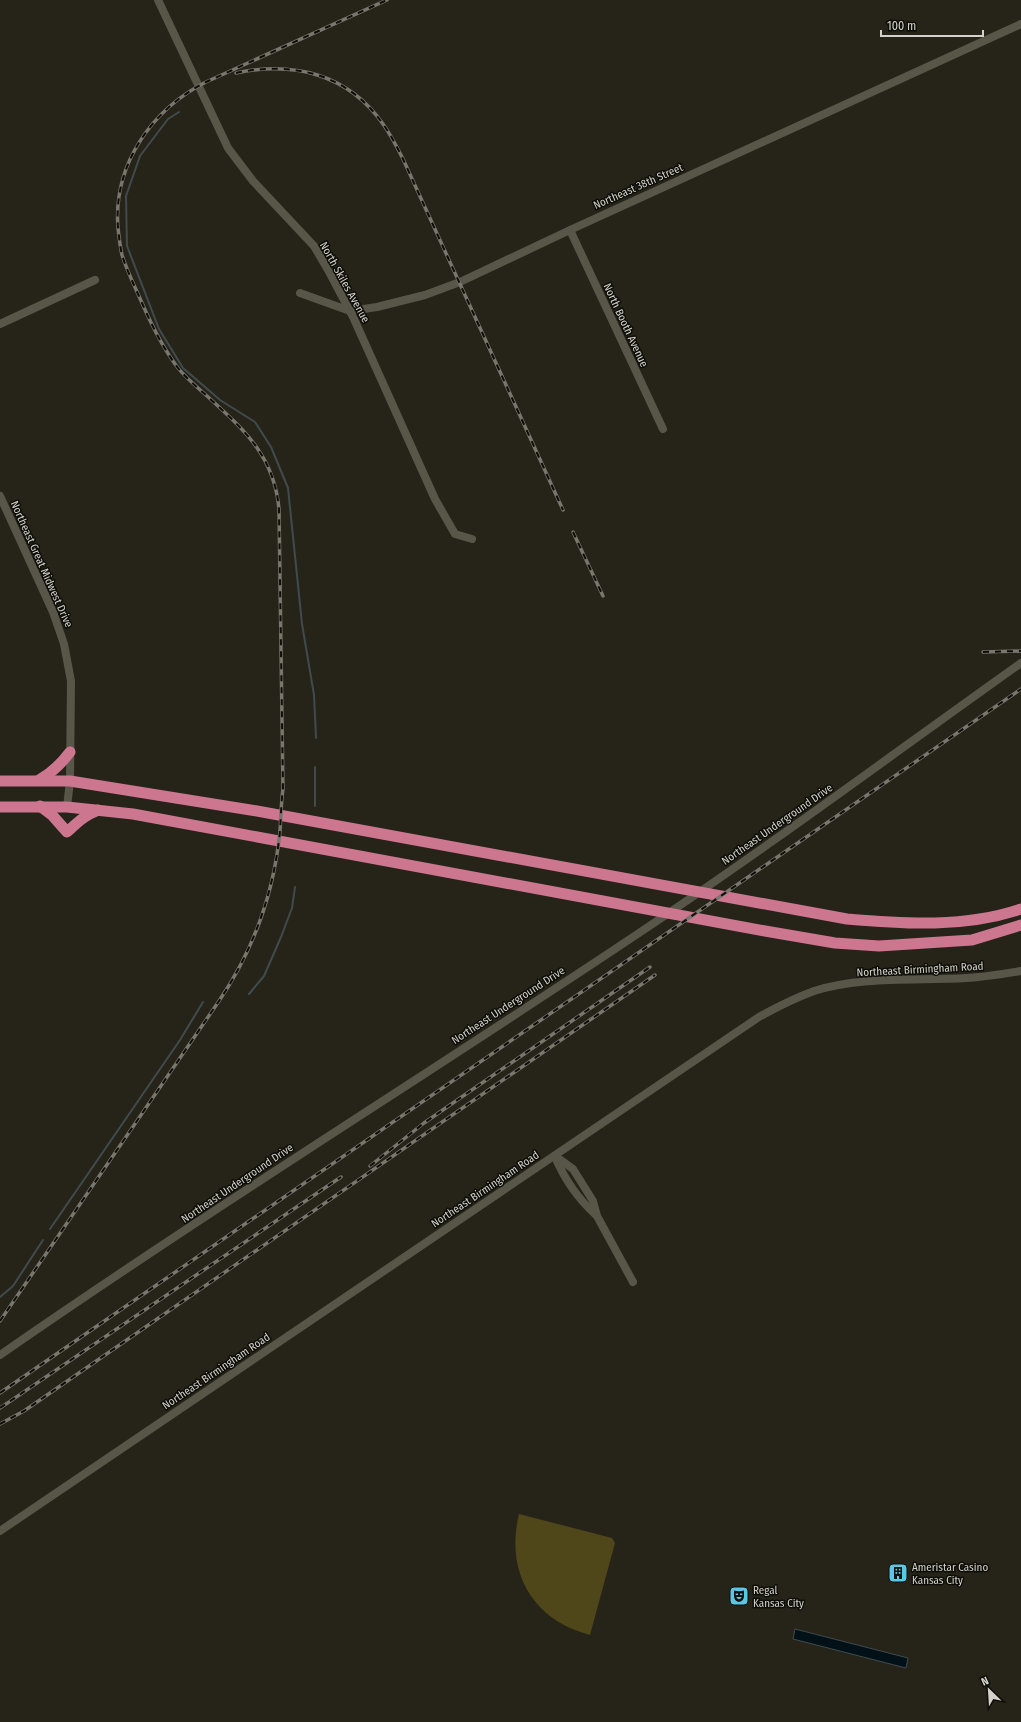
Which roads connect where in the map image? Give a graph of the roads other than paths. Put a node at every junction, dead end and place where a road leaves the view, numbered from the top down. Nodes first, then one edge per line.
1 (158, 0) edge
2 (1021, 24) edge
3 (570, 230) junction
4 (95, 280) dead end
5 (300, 293) dead end
6 (350, 311) junction
7 (0, 324) edge
8 (663, 429) dead end
9 (0, 496) edge
10 (472, 540) dead end
11 (1021, 663) edge
12 (70, 752) junction
13 (39, 780) junction
14 (0, 781) edge
15 (70, 781) junction
16 (40, 806) junction
17 (0, 807) edge
18 (67, 807) junction
19 (99, 810) junction
20 (1021, 909) edge
21 (1021, 925) edge
22 (1021, 971) edge
23 (555, 1156) junction
24 (596, 1216) junction
25 (633, 1282) dead end
26 (0, 1355) edge
27 (0, 1531) edge

1 - 6 street, North Skiles Avenue
2 - 3 street, Northeast 38th Street
3 - 6 street, Northeast 38th Street
3 - 8 street, North Booth Avenue
4 - 7 street
5 - 6 street, Northeast 38th Street
6 - 10 street, North Skiles Avenue
9 - 12 street, Northeast Great Midwest Drive
11 - 26 street, Northeast Underground Drive
12 - 13 highway
12 - 15 street, Northeast Great Midwest Drive
13 - 14 highway
13 - 15 highway
15 - 18 street, Northeast Great Midwest Drive
15 - 20 highway
16 - 17 highway
16 - 18 highway
16 - 19 highway
18 - 19 highway
19 - 21 highway
22 - 23 street, Northeast Birmingham Road
23 - 24 street
23 - 24 street
23 - 27 street, Northeast Birmingham Road
24 - 25 street

